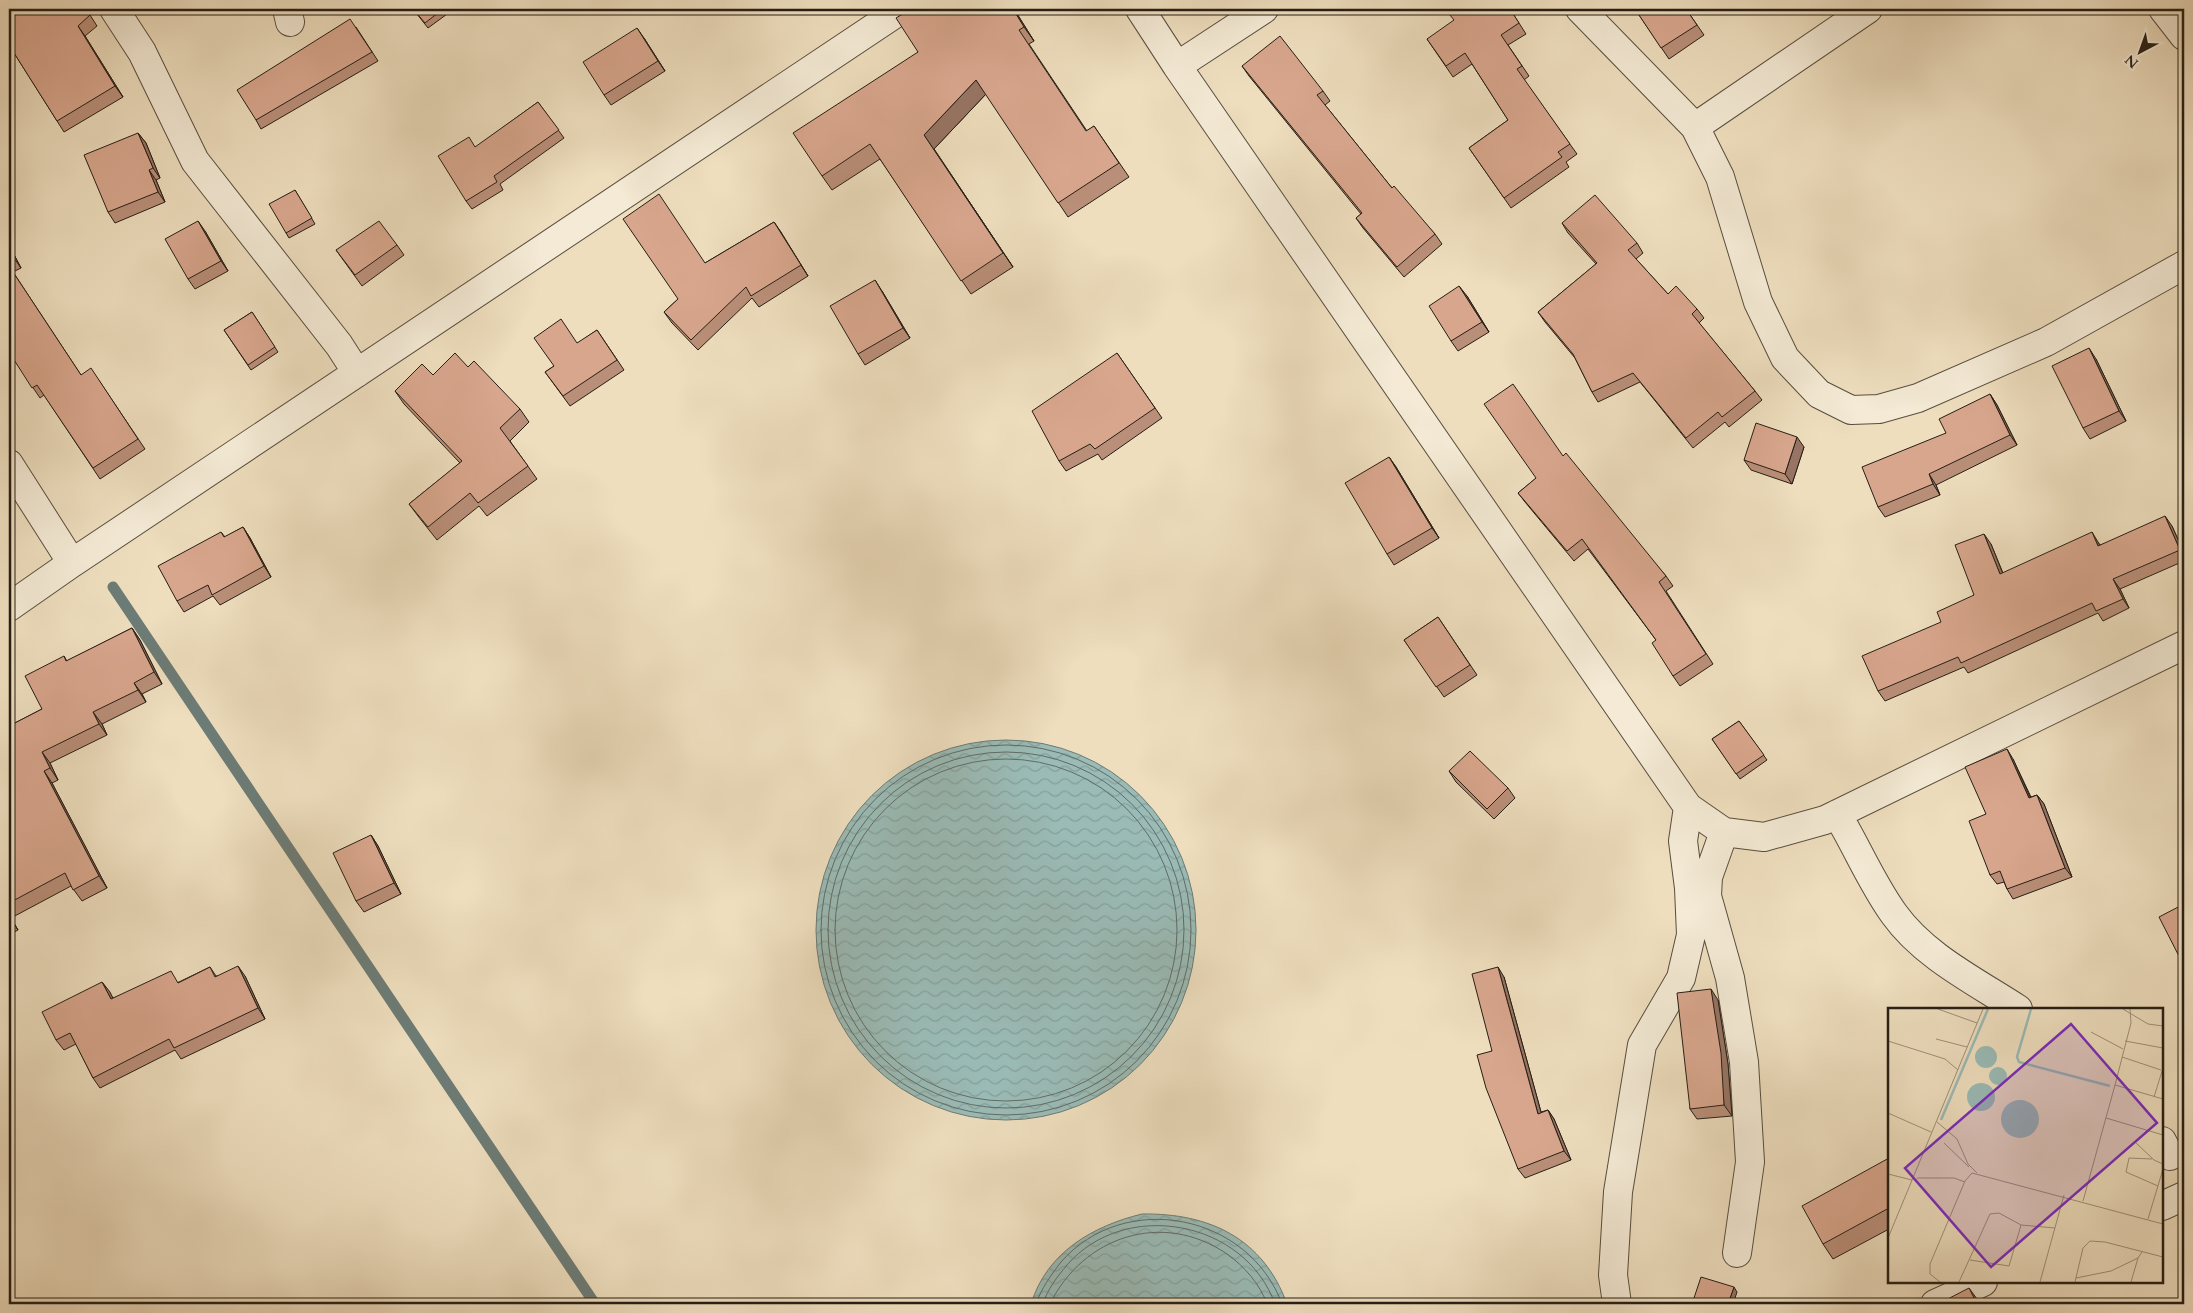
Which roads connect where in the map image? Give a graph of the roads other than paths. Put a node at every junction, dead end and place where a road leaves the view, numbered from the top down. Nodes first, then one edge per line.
1 (114, 9) edge
2 (902, 9) edge
3 (1140, 9) edge
4 (1264, 9) edge
5 (1580, 9) edge
6 (1868, 9) edge
7 (2163, 9) edge
8 (2184, 36) edge
9 (1177, 66) junction
10 (1694, 127) junction
11 (2184, 265) edge
12 (357, 373) junction
13 (9, 464) edge
14 (72, 563) junction
15 (9, 607) edge
16 (2184, 645) edge
17 (1688, 807) junction
18 (1836, 814) junction
19 (1724, 832) junction
20 (2016, 1008) edge
21 (2184, 1196) edge
22 (2163, 1206) edge
23 (1737, 1253) dead end
24 (1981, 1283) edge
25 (1617, 1304) edge
26 (1936, 1304) edge

1 - 12 street
2 - 12 street
3 - 9 street
4 - 9 street
5 - 10 street
6 - 10 street
7 - 8 street
9 - 17 street
10 - 11 street
12 - 14 street
13 - 14 street
14 - 15 street
16 - 18 street
17 - 19 street
17 - 25 street
18 - 19 street
18 - 20 street
19 - 23 street
21 - 22 street
24 - 26 street

